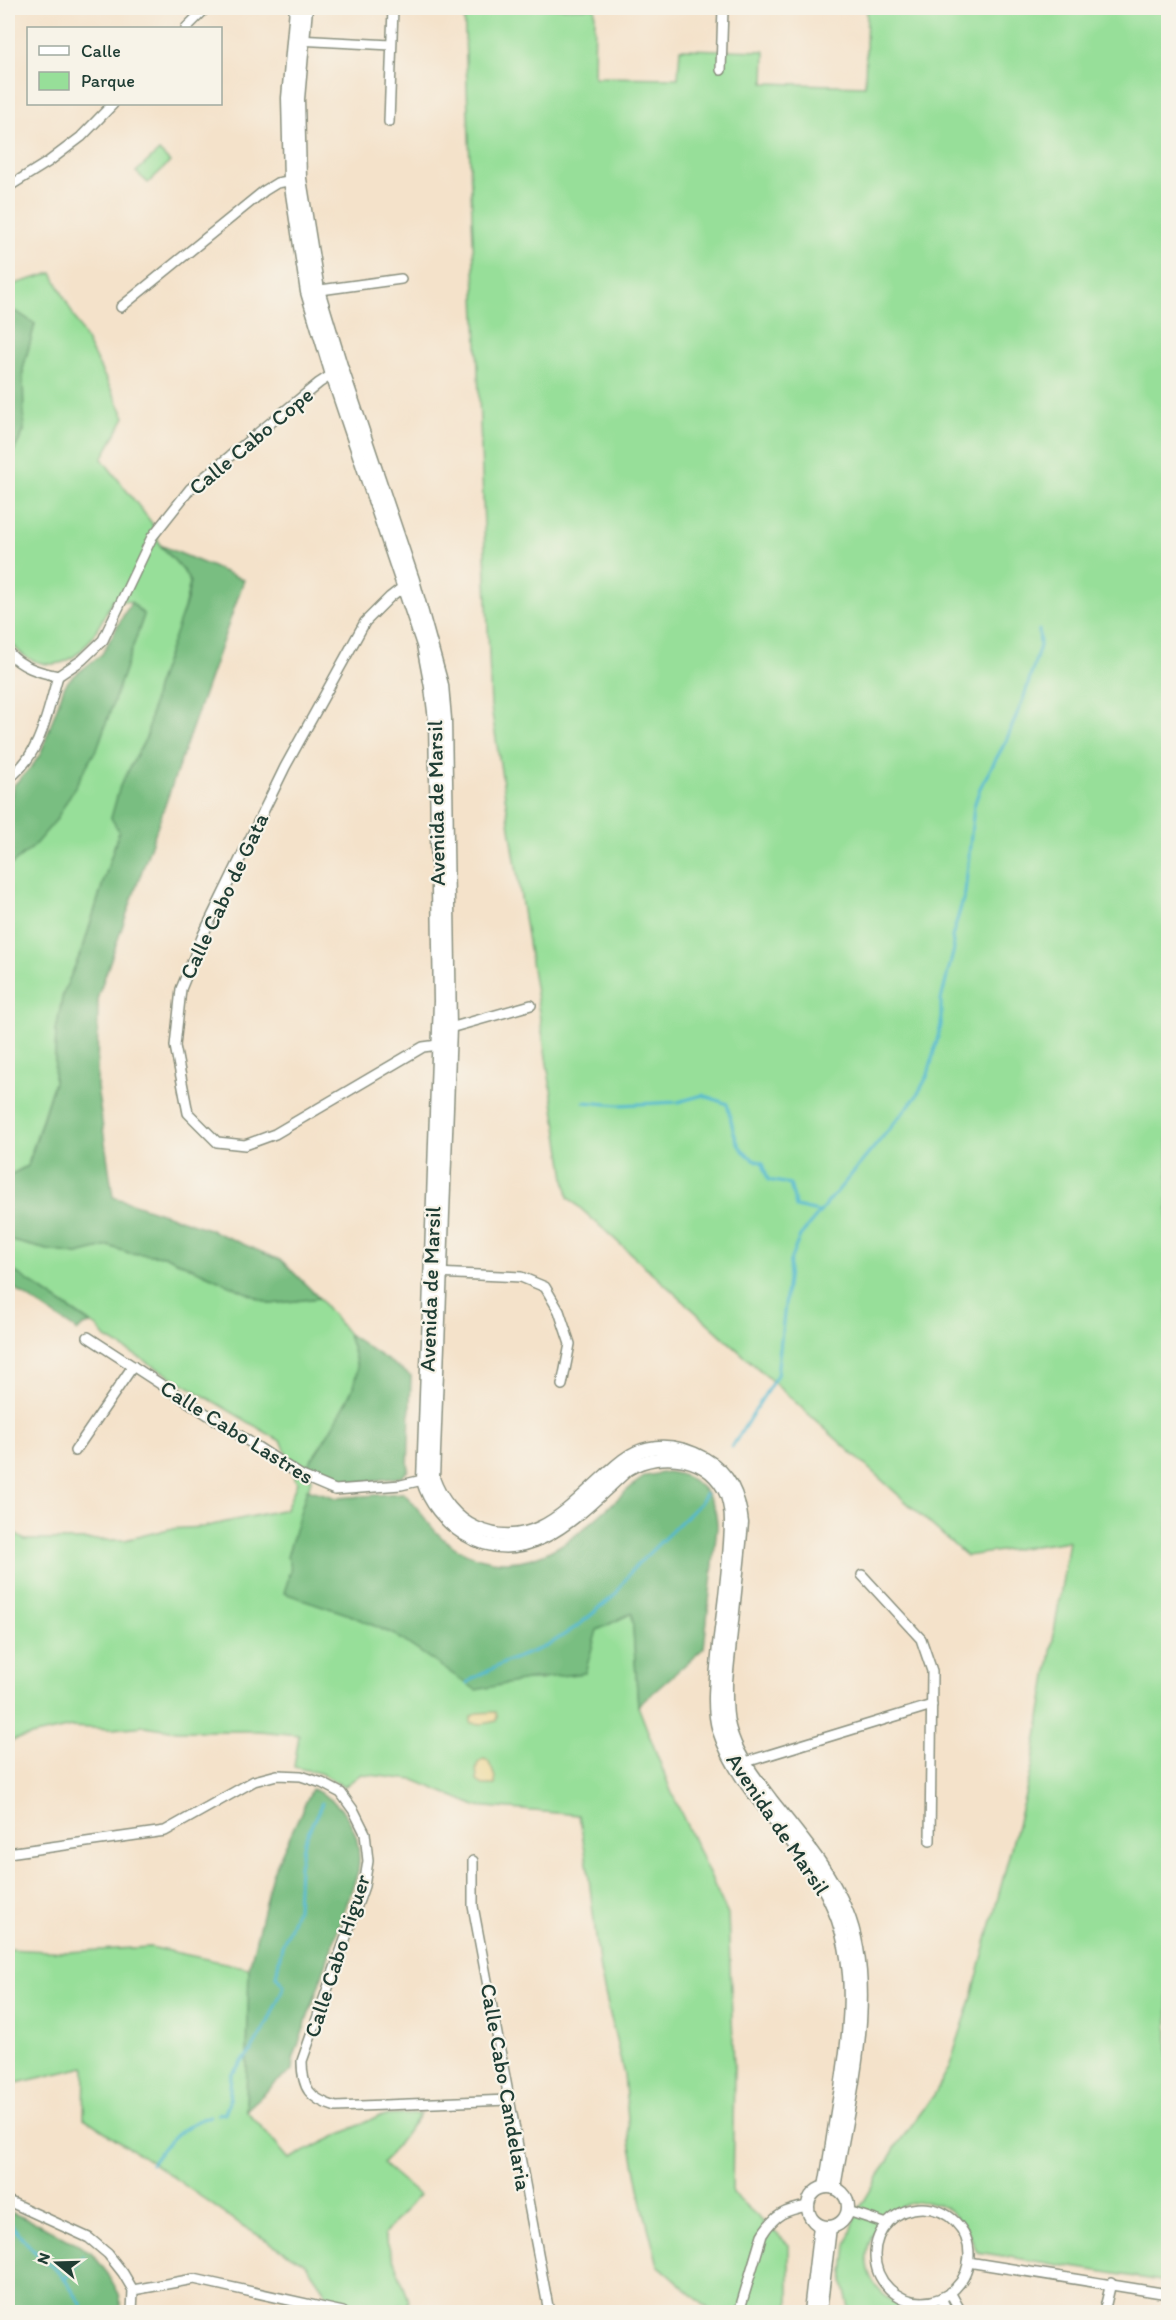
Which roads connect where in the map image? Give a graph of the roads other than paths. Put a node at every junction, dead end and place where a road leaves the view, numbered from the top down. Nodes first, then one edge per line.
1 (206, 8) edge
2 (296, 8) edge
3 (306, 8) edge
4 (393, 8) edge
5 (723, 8) edge
6 (187, 27) edge
7 (297, 40) junction
8 (391, 45) junction
9 (721, 70) dead end
10 (112, 105) edge
11 (389, 122) dead end
12 (295, 180) junction
13 (8, 187) edge
14 (401, 279) dead end
15 (313, 291) junction
16 (121, 307) dead end
17 (337, 372) junction
18 (408, 583) junction
19 (8, 652) edge
20 (58, 676) junction
21 (8, 779) edge
22 (531, 1005) dead end
23 (450, 1028) junction
24 (438, 1045) junction
25 (436, 1273) junction
26 (88, 1337) dead end
27 (133, 1366) junction
28 (562, 1385) dead end
29 (75, 1451) dead end
30 (428, 1479) junction
31 (862, 1575) dead end
32 (932, 1705) junction
33 (738, 1764) junction
34 (930, 1841) dead end
35 (8, 1853) edge
36 (473, 1861) dead end
37 (508, 2100) junction
38 (830, 2188) junction
39 (8, 2202) edge
40 (808, 2206) junction
41 (848, 2211) junction
42 (886, 2224) junction
43 (825, 2226) junction
44 (968, 2262) junction
45 (1111, 2283) junction
46 (133, 2290) junction
47 (950, 2292) junction
48 (1168, 2294) edge
49 (940, 2298) junction
50 (132, 2313) edge
51 (343, 2313) edge
52 (549, 2313) edge
53 (739, 2313) edge
54 (810, 2313) edge
55 (820, 2313) edge
56 (948, 2313) edge
57 (961, 2313) edge
58 (1104, 2313) edge

1 - 6 street
2 - 7 street, Avenida de Marsil
3 - 7 street, Avenida de Marsil
4 - 8 street
5 - 9 street
7 - 8 street
7 - 12 street, Avenida de Marsil
8 - 11 street
10 - 13 street
12 - 15 street, Avenida de Marsil
12 - 16 street
14 - 15 street
15 - 17 street, Avenida de Marsil
17 - 18 street, Avenida de Marsil
17 - 20 street, Calle Cabo Cope
18 - 23 street, Avenida de Marsil
18 - 24 street, Avenida de Marsil
18 - 24 street, Calle Cabo de Gata
19 - 20 street
20 - 21 street
22 - 23 street
23 - 25 street, Avenida de Marsil
24 - 25 street, Avenida de Marsil
25 - 28 street
25 - 30 street, Avenida de Marsil
26 - 27 street, Calle Cabo Lastres
27 - 29 street
27 - 30 street, Calle Cabo Lastres
30 - 33 street, Avenida de Marsil
31 - 32 street
32 - 33 street
32 - 34 street
33 - 38 street, Avenida de Marsil
35 - 37 street, Calle Cabo Higuer
36 - 37 street, Calle Cabo Candelaria
37 - 52 street, Calle Cabo Candelaria
38 - 40 street
38 - 41 street
39 - 46 street
40 - 43 street
40 - 53 street
41 - 42 street
41 - 43 street
42 - 44 street
42 - 49 street
43 - 54 street
43 - 55 street
44 - 45 street
44 - 47 street
45 - 48 street
45 - 58 street
46 - 50 street
46 - 51 street
47 - 49 street
47 - 57 street
49 - 56 street

